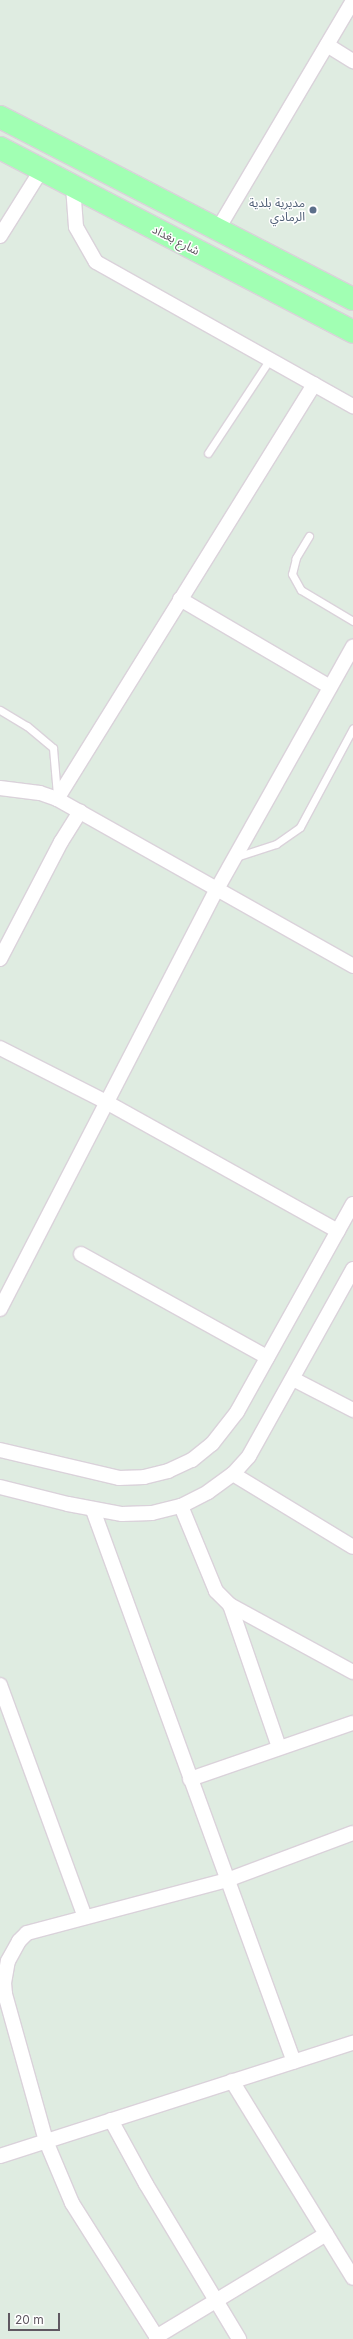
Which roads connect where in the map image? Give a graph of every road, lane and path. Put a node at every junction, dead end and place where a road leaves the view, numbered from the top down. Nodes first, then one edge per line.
1 (353, 1) edge
2 (327, 45) junction
3 (353, 60) edge
4 (0, 117) edge
5 (0, 148) edge
6 (42, 170) junction
7 (73, 186) junction
8 (218, 229) junction
9 (0, 236) edge
10 (353, 299) edge
11 (353, 332) edge
12 (270, 359) junction
13 (314, 384) junction
14 (353, 406) edge
15 (208, 453) dead end
16 (310, 536) dead end
17 (180, 599) junction
18 (353, 621) edge
19 (353, 647) edge
20 (330, 688) junction
21 (0, 710) edge
22 (353, 728) edge
23 (0, 788) edge
24 (57, 799) junction
25 (80, 812) junction
26 (234, 858) junction
27 (217, 889) junction
28 (0, 959) edge
29 (353, 966) edge
30 (0, 1048) edge
31 (108, 1103) junction
32 (353, 1204) edge
33 (338, 1231) junction
34 (81, 1254) dead end
35 (353, 1269) edge
36 (0, 1309) edge
37 (268, 1357) junction
38 (293, 1379) junction
39 (353, 1410) edge
40 (0, 1450) edge
41 (232, 1474) junction
42 (0, 1487) edge
43 (181, 1506) junction
44 (93, 1510) junction
45 (353, 1547) edge
46 (230, 1605) junction
47 (353, 1672) edge
48 (0, 1685) edge
49 (353, 1723) edge
50 (279, 1747) junction
51 (190, 1779) junction
52 (353, 1833) edge
53 (227, 1880) junction
54 (85, 1917) junction
55 (353, 2042) edge
56 (294, 2062) junction
57 (232, 2081) junction
58 (111, 2120) junction
59 (46, 2141) junction
60 (0, 2156) edge
61 (326, 2234) junction
62 (353, 2278) edge
63 (216, 2301) junction
64 (157, 2338) edge
65 (239, 2339) edge

1 - 2 street
2 - 3 street
2 - 8 street
4 - 8 main road
5 - 6 main road, شارع بغداد
6 - 7 main road, شارع بغداد
6 - 9 street
7 - 11 main road, شارع بغداد
7 - 12 street
8 - 10 main road
12 - 13 street
12 - 15 lane
13 - 14 street
13 - 17 street
16 - 18 lane
17 - 20 street
17 - 24 street
19 - 20 street
20 - 26 street
21 - 24 lane
22 - 26 lane
23 - 24 street
24 - 25 street
25 - 27 street
25 - 28 street
26 - 27 street
27 - 29 street
27 - 31 street
30 - 31 street
31 - 33 street
31 - 36 street
32 - 33 street
33 - 37 street
34 - 37 street
35 - 38 street
37 - 40 street
38 - 39 street
38 - 41 street
41 - 43 street
41 - 45 street
42 - 44 street
43 - 44 street
43 - 46 street
44 - 51 street
46 - 47 street
46 - 50 street
48 - 54 street
49 - 50 street
50 - 51 street
51 - 53 street
52 - 53 street
53 - 54 street
53 - 56 street
54 - 59 street
55 - 56 street
56 - 57 street
57 - 58 street
57 - 61 street
58 - 59 street
58 - 63 street
59 - 60 street
59 - 64 street
61 - 62 street
61 - 63 street
63 - 64 street
63 - 65 street

